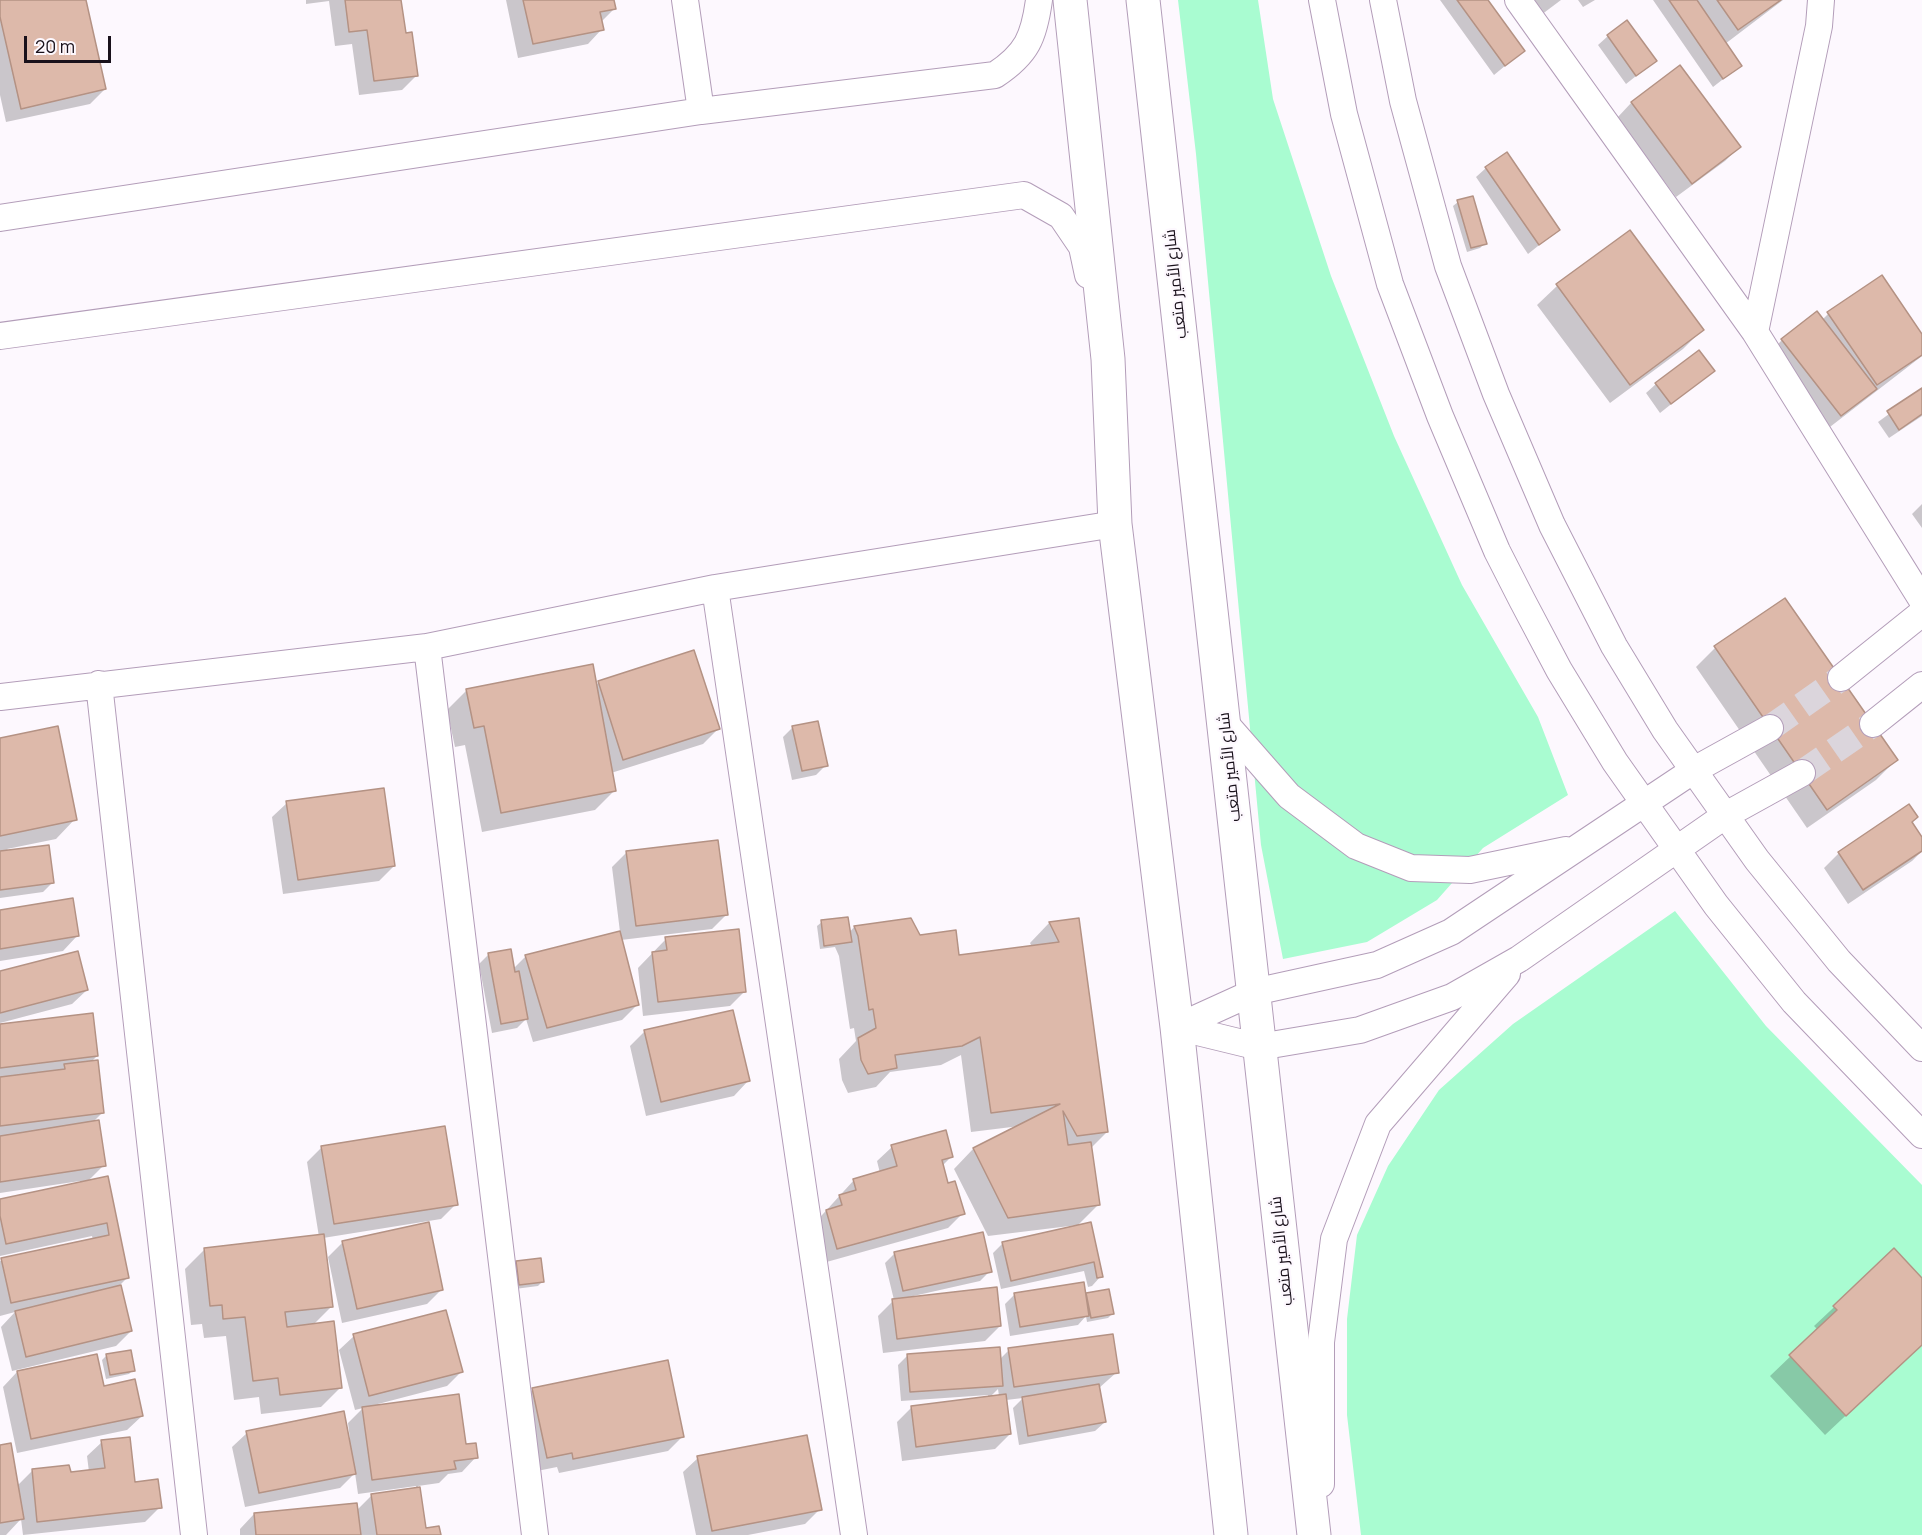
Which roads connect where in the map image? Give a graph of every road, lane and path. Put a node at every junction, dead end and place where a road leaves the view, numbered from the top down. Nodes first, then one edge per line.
1 (685, 0) edge
2 (1040, 0) edge
3 (1070, 0) edge
4 (1143, 0) edge
5 (1322, 0) edge
6 (1383, 0) edge
7 (1518, 0) edge
8 (1821, 0) edge
9 (701, 111) junction
10 (0, 218) edge
11 (1755, 332) junction
12 (0, 336) edge
13 (1108, 359) junction
14 (1114, 524) junction
15 (715, 588) junction
16 (1922, 600) edge
17 (1922, 613) edge
18 (427, 647) junction
19 (1841, 678) tunnel mouth
20 (99, 684) junction
21 (1922, 685) edge
22 (0, 697) edge
23 (1225, 723) junction
24 (1873, 724) tunnel mouth
25 (1770, 728) tunnel mouth
26 (1694, 770) junction
27 (1802, 773) tunnel mouth
28 (1645, 804) junction
29 (1726, 815) junction
30 (1581, 847) junction
31 (1677, 849) junction
32 (1519, 959) junction
33 (1254, 992) junction
34 (1452, 997) junction
35 (1467, 1020) junction
36 (1177, 1027) junction
37 (1259, 1047) junction
38 (1922, 1048) edge
39 (1922, 1135) edge
40 (194, 1535) edge
41 (535, 1535) edge
42 (854, 1535) edge
43 (1231, 1535) edge
44 (1314, 1535) edge
45 (1321, 1535) edge

1 - 9 street
2 - 9 street
3 - 13 main road
4 - 23 main road, شارع الأمير متعب
5 - 28 street
6 - 26 street
7 - 11 street
8 - 11 street
9 - 10 street
11 - 16 street
12 - 13 street
13 - 14 main road
14 - 15 street
14 - 36 main road
15 - 18 street
15 - 42 street
17 - 19 street
18 - 20 street
18 - 41 street
20 - 22 street
20 - 40 street
21 - 24 street
23 - 30 street
23 - 33 main road, شارع الأمير متعب
25 - 26 street
26 - 28 street
26 - 29 street
27 - 29 street
28 - 30 street
28 - 31 street
29 - 31 street
29 - 38 street
30 - 33 street
31 - 32 street
31 - 39 street
32 - 34 street
32 - 35 street
33 - 36 street
33 - 37 main road, شارع الأمير متعب
34 - 35 street
34 - 37 street
35 - 45 street
36 - 37 street
36 - 43 main road
37 - 44 main road, شارع الأمير متعب

